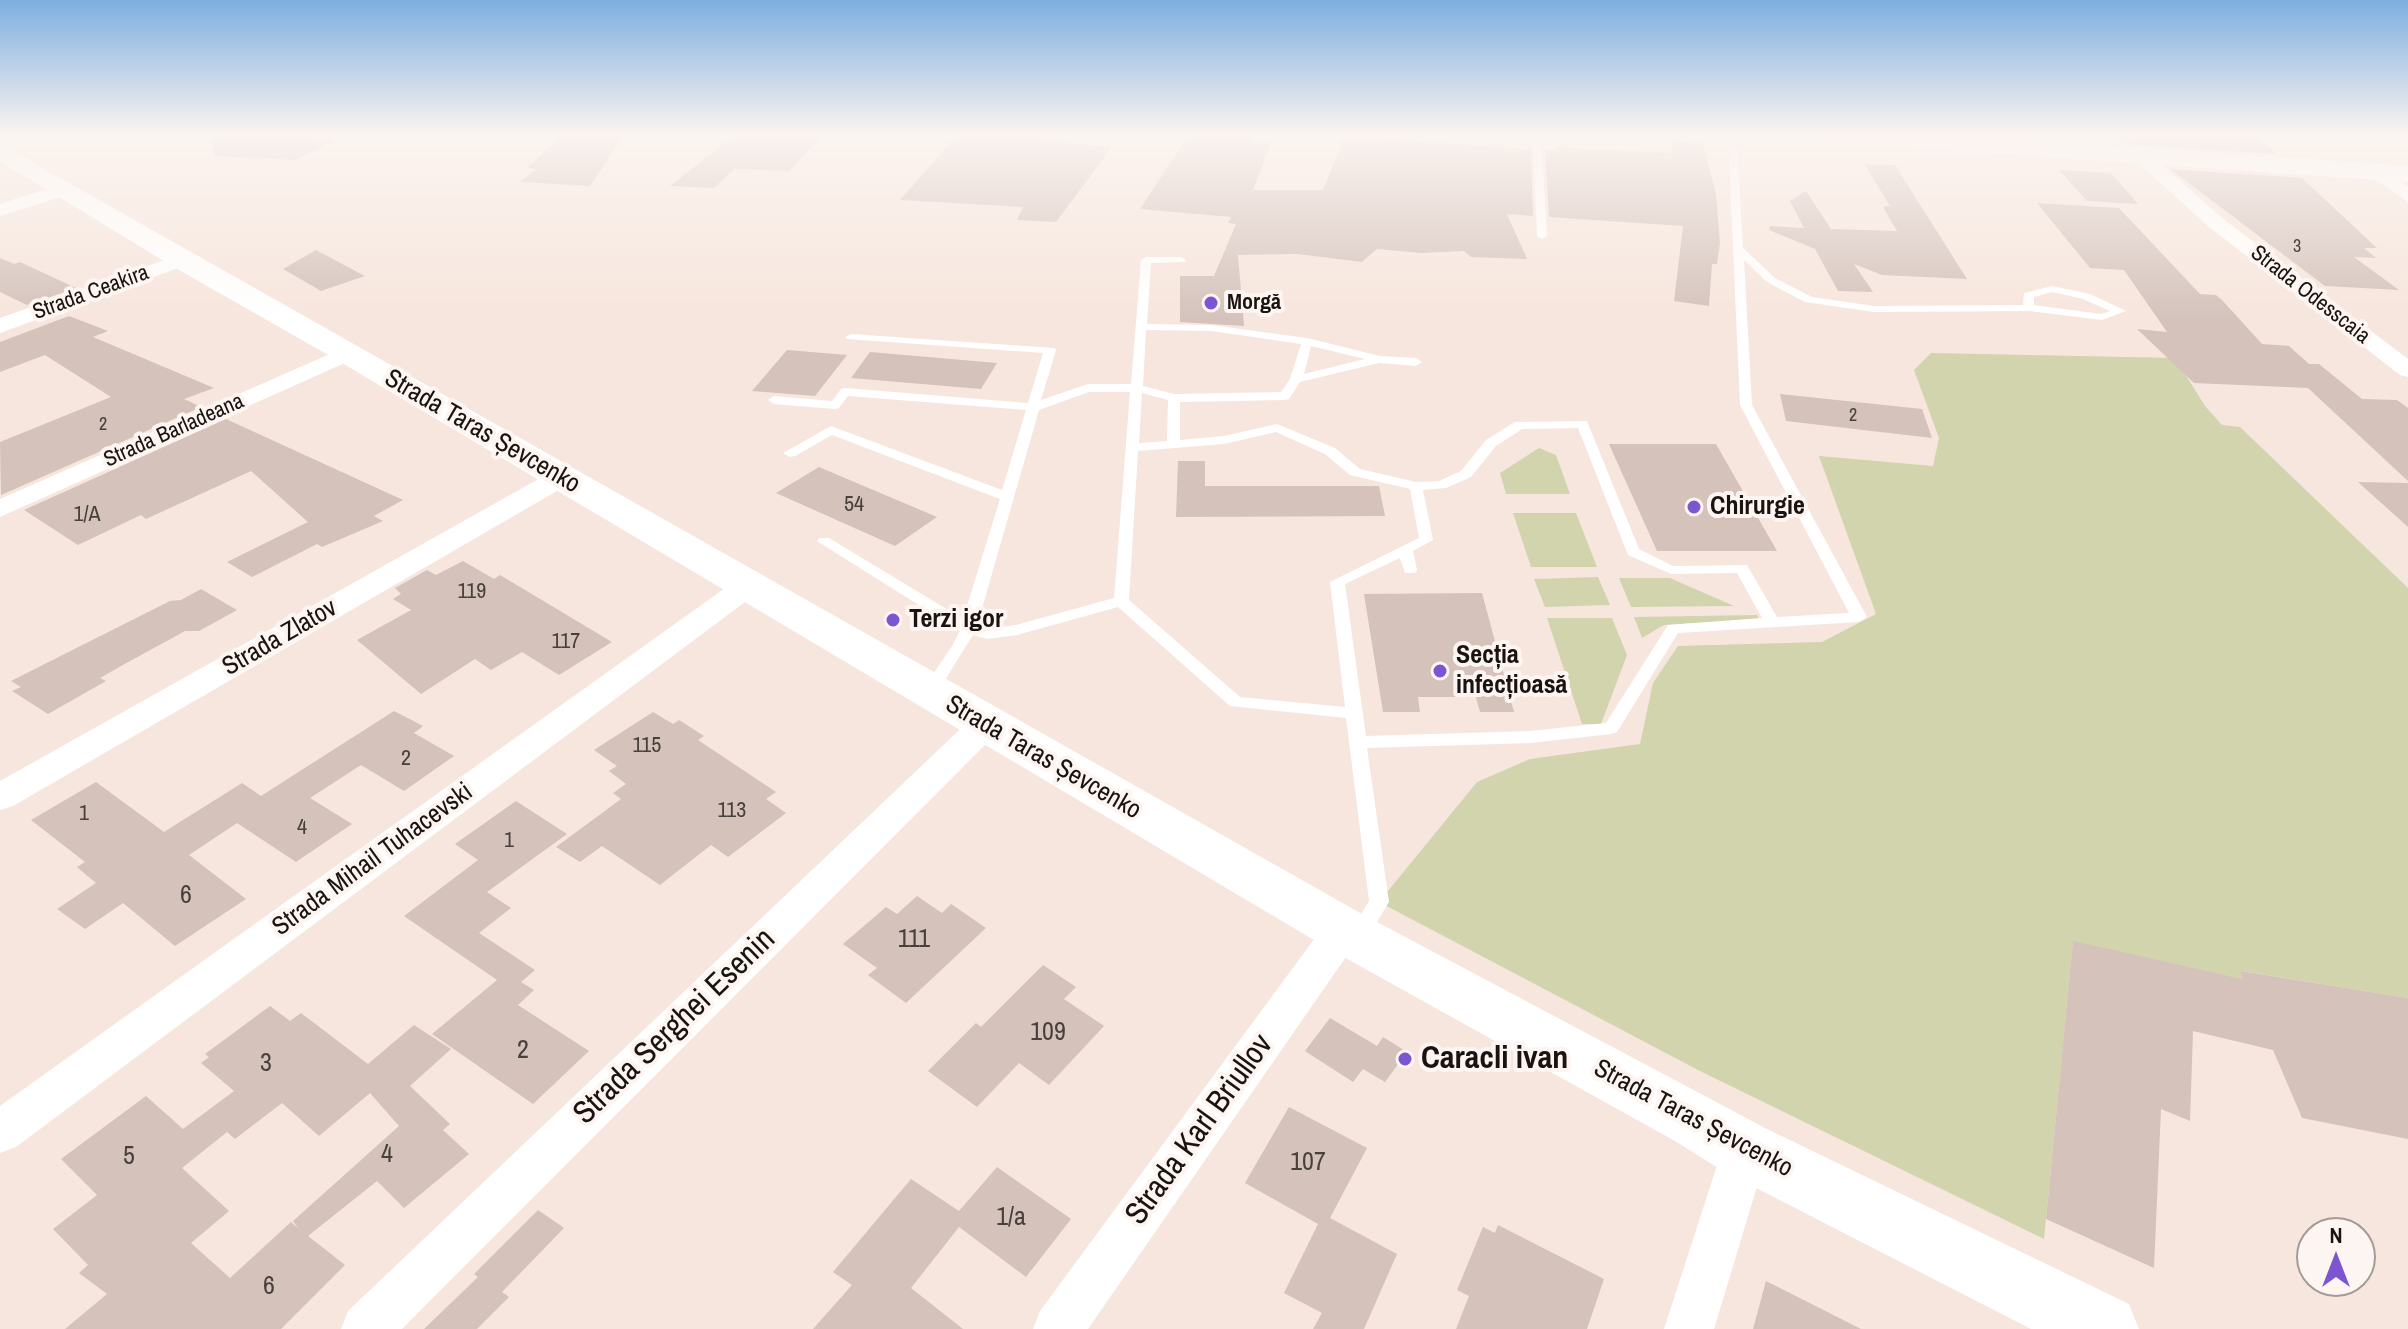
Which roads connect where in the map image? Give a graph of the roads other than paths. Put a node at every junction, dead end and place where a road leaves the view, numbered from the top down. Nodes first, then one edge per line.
1 (44, 196) edge
2 (73, 196) edge
3 (1540, 196) edge
4 (1734, 196) edge
5 (2186, 196) edge
6 (0, 210) edge
7 (1542, 236) dead end
8 (1736, 247) junction
9 (182, 260) junction
10 (1181, 260) dead end
11 (2029, 308) junction
12 (0, 326) edge
13 (1141, 327) junction
14 (851, 337) dead end
15 (1307, 341) junction
16 (348, 353) junction
17 (1379, 359) junction
18 (1416, 362) dead end
19 (2408, 370) edge
20 (1296, 379) junction
21 (1136, 388) junction
22 (1174, 398) junction
23 (774, 400) dead end
24 (1034, 407) junction
25 (1173, 445) junction
26 (1131, 448) junction
27 (790, 453) dead end
28 (560, 478) junction
29 (1416, 486) junction
30 (1008, 497) junction
31 (0, 509) edge
32 (824, 541) dead end
33 (1406, 550) junction
34 (1410, 570) dead end
35 (746, 587) junction
36 (1121, 601) junction
37 (1772, 622) junction
38 (968, 629) junction
39 (929, 692) junction
40 (1353, 713) junction
41 (985, 725) junction
42 (1357, 742) junction
43 (0, 797) edge
44 (1350, 934) junction
45 (0, 1132) edge
46 (1745, 1150) junction
47 (366, 1329) edge
48 (1058, 1329) edge
49 (1689, 1329) edge
50 (2104, 1329) edge

1 - 6 street
2 - 9 main road, Strada Taras Șevcenko
3 - 7 lane
4 - 8 lane
5 - 19 street, Strada Odesscaia
8 - 11 lane
8 - 37 lane
9 - 12 street, Strada Ceakira
9 - 16 main road, Strada Taras Șevcenko
10 - 13 lane
11 - 11 lane
13 - 15 lane
13 - 21 lane
14 - 24 lane
15 - 17 lane
15 - 20 lane
16 - 28 main road, Strada Taras Șevcenko
16 - 31 street, Strada Barladeana
17 - 18 lane
17 - 20 lane
20 - 22 lane
21 - 22 lane
21 - 24 lane
21 - 26 lane
22 - 25 lane
23 - 24 lane
24 - 30 lane
25 - 26 lane
25 - 29 lane
26 - 36 lane
27 - 30 lane
28 - 35 main road, Strada Taras Șevcenko
28 - 43 street, Strada Zlatov
29 - 33 lane
29 - 37 lane
30 - 38 lane
32 - 38 lane
33 - 34 lane
33 - 40 lane
35 - 39 main road, Strada Taras Șevcenko
35 - 45 street, Strada Mihail Tuhacevski
36 - 38 lane
36 - 40 lane
37 - 42 lane
38 - 39 lane
39 - 41 main road, Strada Taras Șevcenko
40 - 42 lane
41 - 44 main road, Strada Taras Șevcenko
41 - 47 street, Strada Serghei Esenin
42 - 44 lane
44 - 46 main road, Strada Taras Șevcenko
44 - 48 street, Strada Karl Briullov
46 - 49 street
46 - 50 main road, Strada Taras Șevcenko

